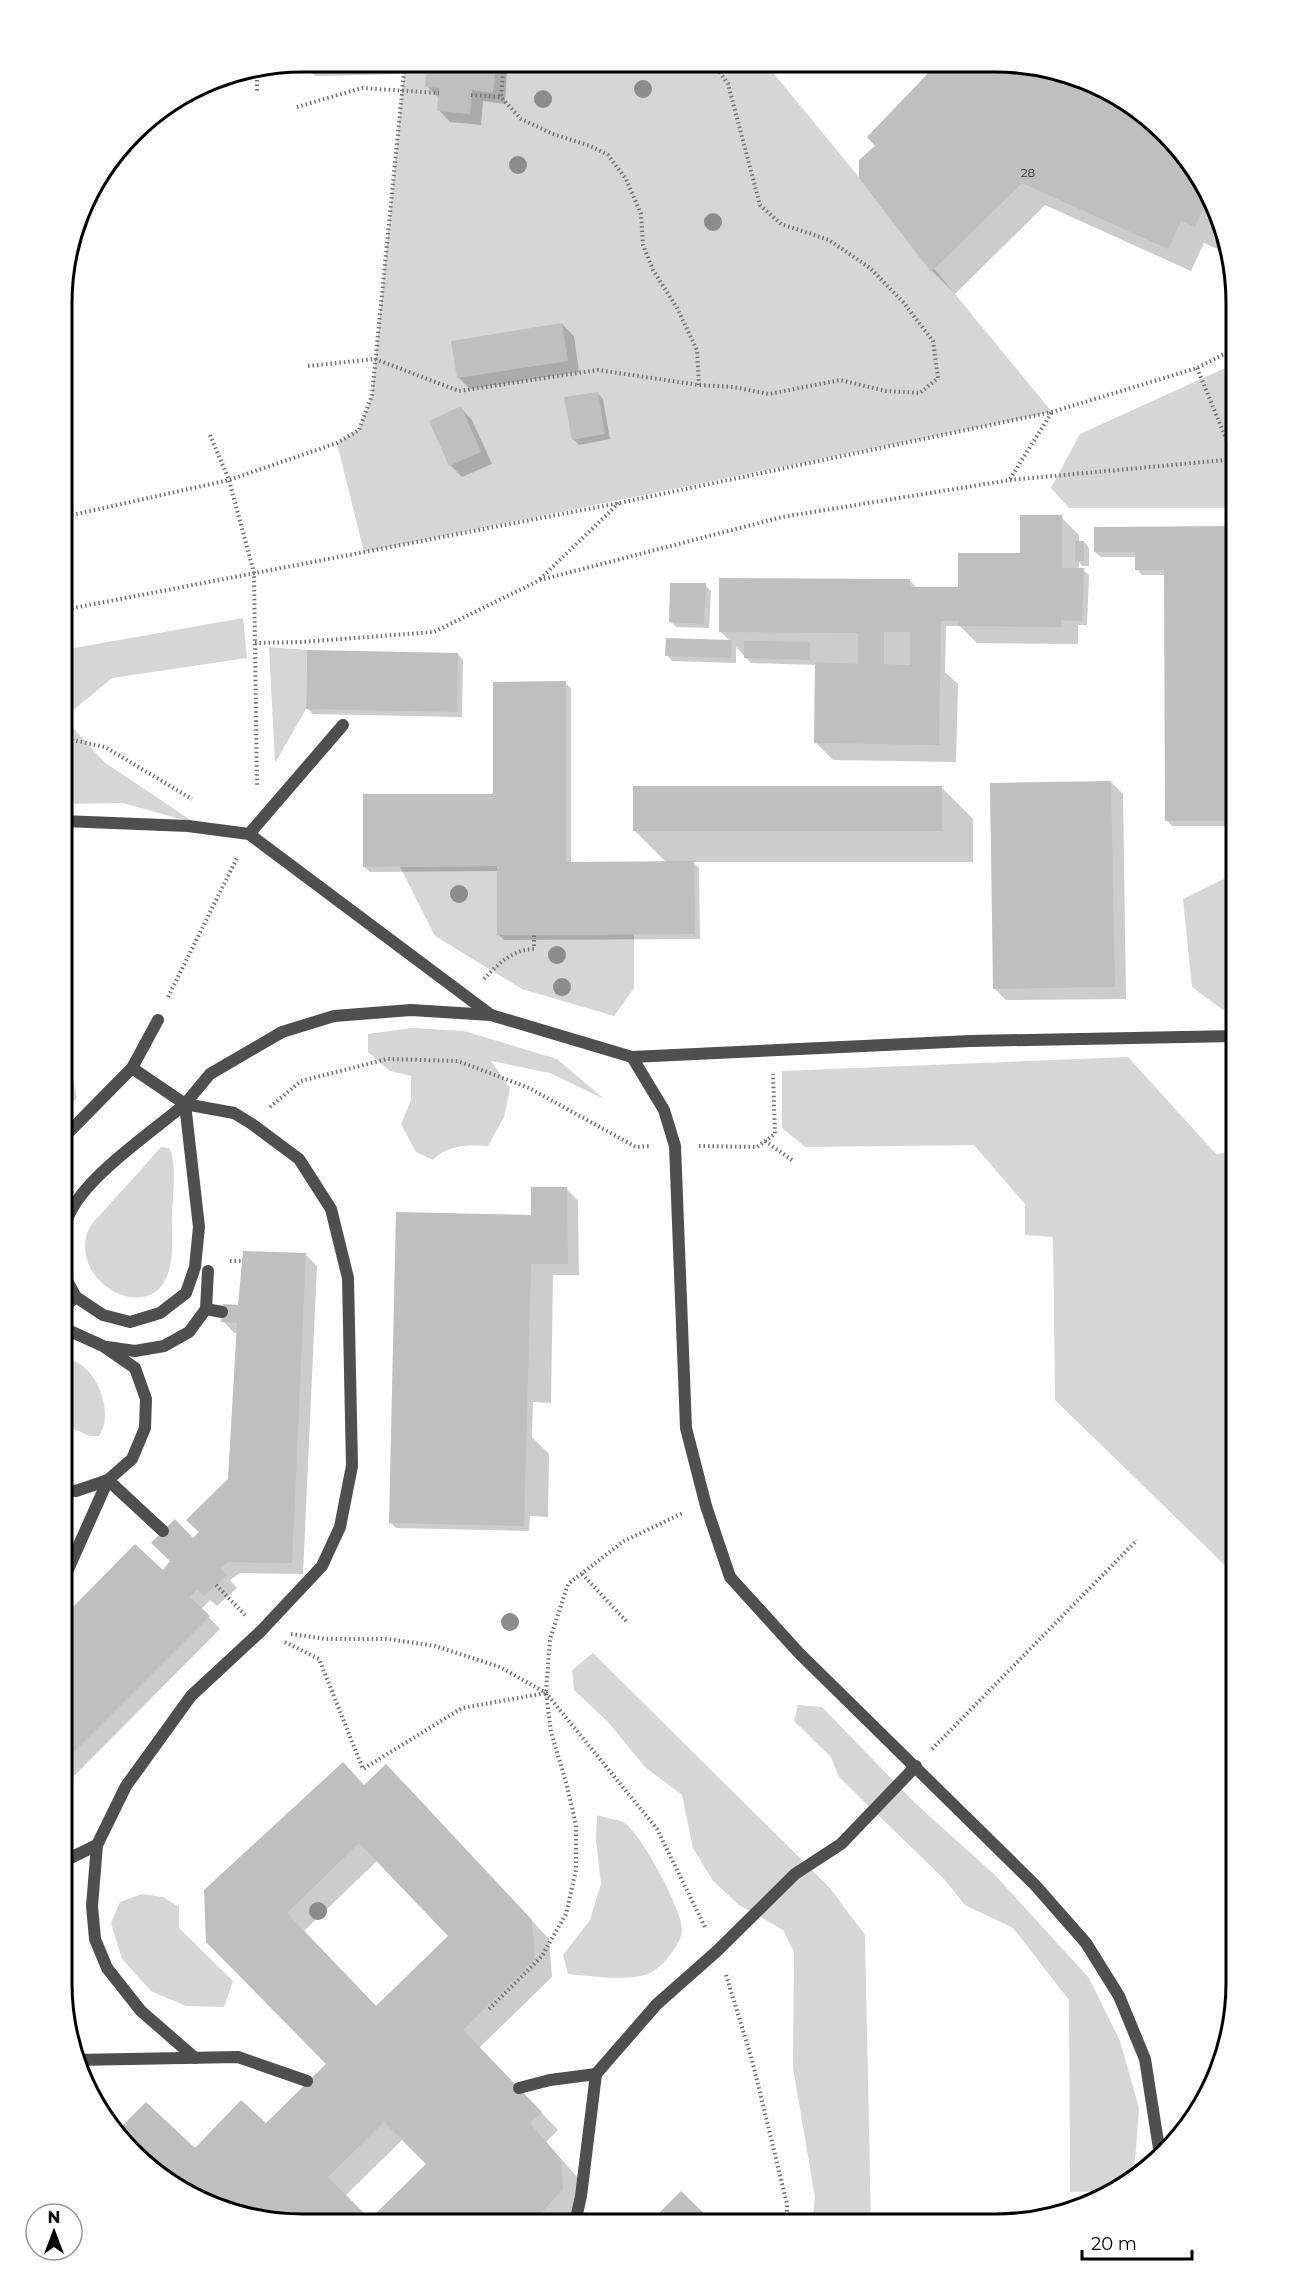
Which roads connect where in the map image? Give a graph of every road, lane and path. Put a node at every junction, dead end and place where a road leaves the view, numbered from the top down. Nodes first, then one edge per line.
1 (404, 72) edge
2 (503, 72) edge
3 (720, 72) edge
4 (257, 76) edge
5 (403, 89) junction
6 (257, 91) dead end
7 (439, 93) dead end
8 (471, 95) dead end
9 (501, 98) junction
10 (297, 107) dead end
11 (1226, 353) edge
12 (375, 359) junction
13 (308, 366) dead end
14 (1197, 368) junction
15 (699, 386) junction
16 (1052, 412) junction
17 (210, 435) dead end
18 (1226, 437) edge
19 (1226, 459) edge
20 (229, 480) junction
21 (1010, 480) junction
22 (619, 503) junction
23 (72, 515) edge
24 (254, 573) junction
25 (540, 580) junction
26 (72, 608) edge
27 (255, 643) junction
28 (343, 725) dead end
29 (72, 740) edge
30 (257, 790) dead end
31 (197, 803) dead end
32 (72, 821) edge
33 (249, 834) junction
34 (227, 878) dead end
35 (534, 935) dead end
36 (466, 996) junction
37 (491, 1015) junction
38 (158, 1020) joint
39 (1226, 1036) edge
40 (772, 1049) junction
41 (632, 1057) junction
42 (132, 1068) junction
43 (185, 1104) junction
44 (252, 1124) junction
45 (72, 1129) edge
46 (765, 1141) junction
47 (675, 1146) junction
48 (792, 1160) dead end
49 (72, 1209) edge
50 (229, 1261) dead end
51 (241, 1261) dead end
52 (208, 1271) dead end
53 (72, 1290) edge
54 (76, 1297) junction
55 (72, 1300) edge
56 (206, 1309) junction
57 (222, 1312) dead end
58 (72, 1332) edge
59 (103, 1346) junction
60 (108, 1480) junction
61 (72, 1490) edge
62 (706, 1506) junction
63 (162, 1530) dead end
64 (1137, 1540) dead end
65 (72, 1561) edge
66 (582, 1574) junction
67 (216, 1585) dead end
68 (627, 1622) dead end
69 (261, 1631) junction
70 (326, 1639) dead end
71 (546, 1693) junction
72 (916, 1766) junction
73 (97, 1845) junction
74 (72, 1857) edge
75 (717, 1952) junction
76 (489, 2009) dead end
77 (195, 2058) junction
78 (85, 2060) edge
79 (596, 2074) junction
80 (307, 2081) dead end
81 (519, 2088) dead end
82 (1159, 2145) edge
83 (576, 2214) edge
84 (787, 2214) edge

1 - 5 path
2 - 9 path
3 - 15 path
4 - 6 path
5 - 7 path
5 - 10 path
5 - 12 path
8 - 9 path
9 - 15 path
11 - 14 path
12 - 13 path
12 - 15 path
12 - 20 path
14 - 16 path
14 - 18 path
16 - 21 path
16 - 22 path
17 - 20 path
19 - 21 path
20 - 23 path
20 - 24 path
21 - 25 path
22 - 24 path
22 - 25 path
24 - 26 path
24 - 27 path
25 - 27 path
27 - 30 path
28 - 33 street
29 - 31 path
32 - 33 street
33 - 36 street
34 - 38 path
35 - 36 path
36 - 37 street
37 - 41 street
37 - 43 street
38 - 42 street
39 - 40 street
40 - 41 street
40 - 46 path
41 - 47 street
42 - 43 street
42 - 45 street
43 - 44 street
43 - 49 street
43 - 54 street
44 - 47 path
44 - 69 street
46 - 47 path
46 - 48 path
47 - 62 street
50 - 51 path
52 - 56 street
53 - 54 street
54 - 55 street
56 - 57 street
56 - 59 street
58 - 59 street
59 - 60 street
60 - 61 street
60 - 63 street
60 - 65 street
62 - 66 path
62 - 72 street
64 - 72 path
66 - 68 path
66 - 71 path
67 - 69 path
69 - 71 path
69 - 73 street
70 - 71 path
71 - 75 path
71 - 76 path
72 - 75 street
72 - 82 street
73 - 74 street
73 - 77 street
75 - 79 street
75 - 84 path
77 - 78 street
77 - 80 street
79 - 81 street
79 - 83 street

